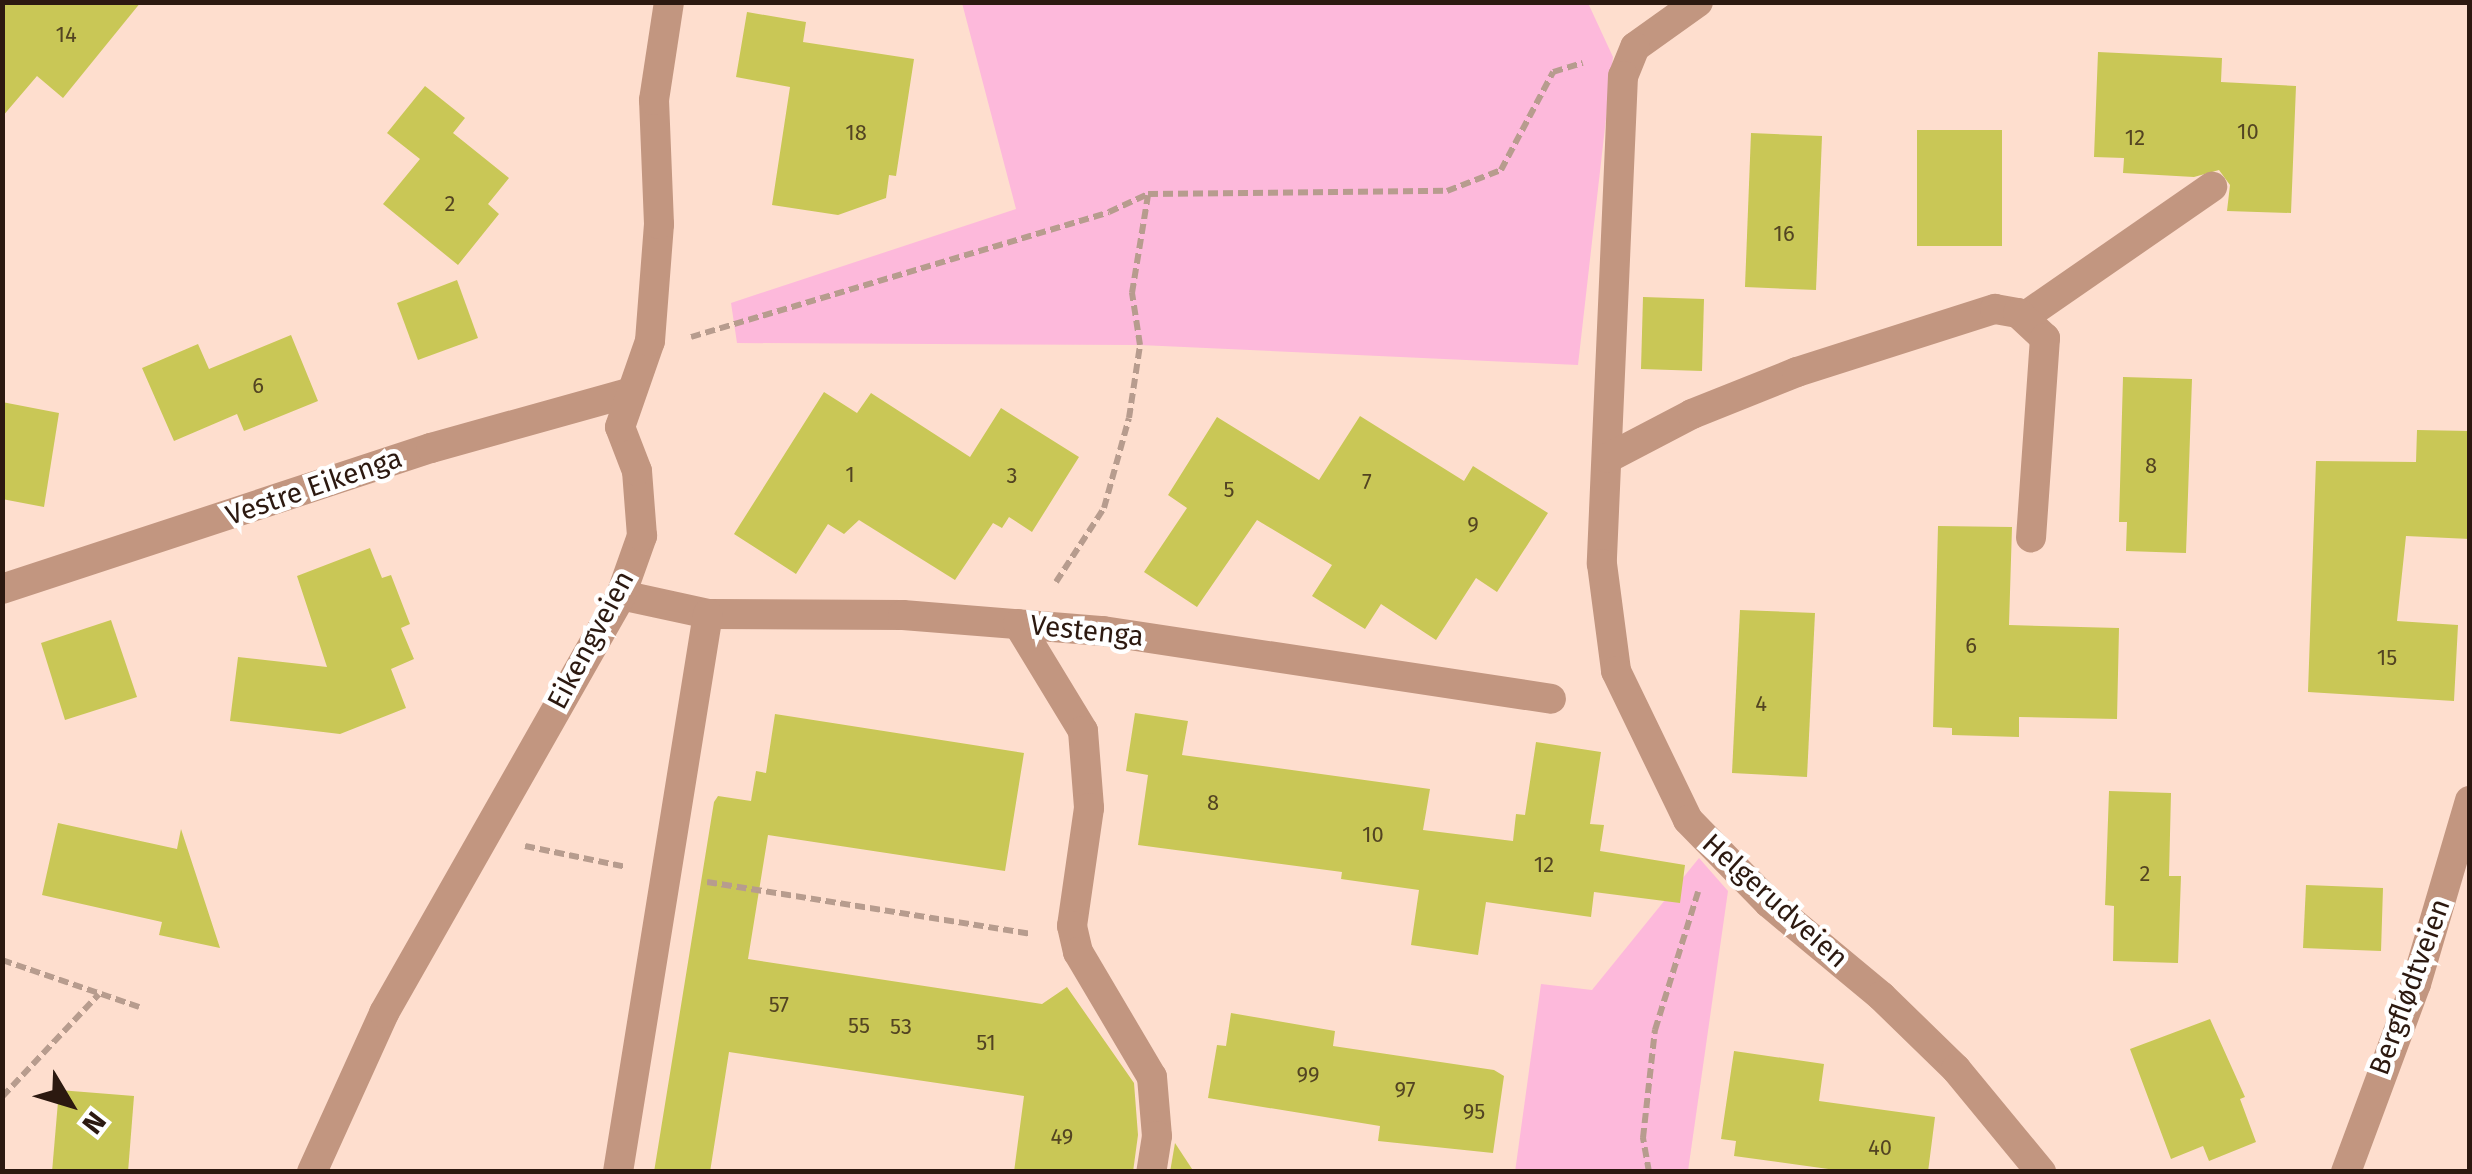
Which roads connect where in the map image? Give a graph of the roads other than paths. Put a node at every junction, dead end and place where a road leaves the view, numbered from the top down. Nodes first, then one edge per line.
1 (669, 2) edge
2 (1698, 2) edge
3 (2212, 187) dead end
4 (2024, 317) junction
5 (628, 393) junction
6 (1608, 458) junction
7 (2031, 538) dead end
8 (2, 589) edge
9 (621, 595) junction
10 (708, 614) junction
11 (1018, 624) junction
12 (1551, 699) dead end
13 (2470, 801) edge
14 (312, 1172) edge
15 (618, 1172) edge
16 (1152, 1172) edge
17 (2041, 1172) edge
18 (2346, 1172) edge

1 - 5 street, Eikengveien
2 - 6 street, Helgerudveien
3 - 4 street
4 - 6 street
4 - 7 street
5 - 8 street, Vestre Eikenga
5 - 9 street, Eikengveien
6 - 17 street, Helgerudveien
9 - 10 street, Vestenga
9 - 14 street, Eikengveien
10 - 11 street, Vestenga
10 - 15 street
11 - 12 street, Vestenga
11 - 16 street
13 - 18 street, Bergflødtveien

